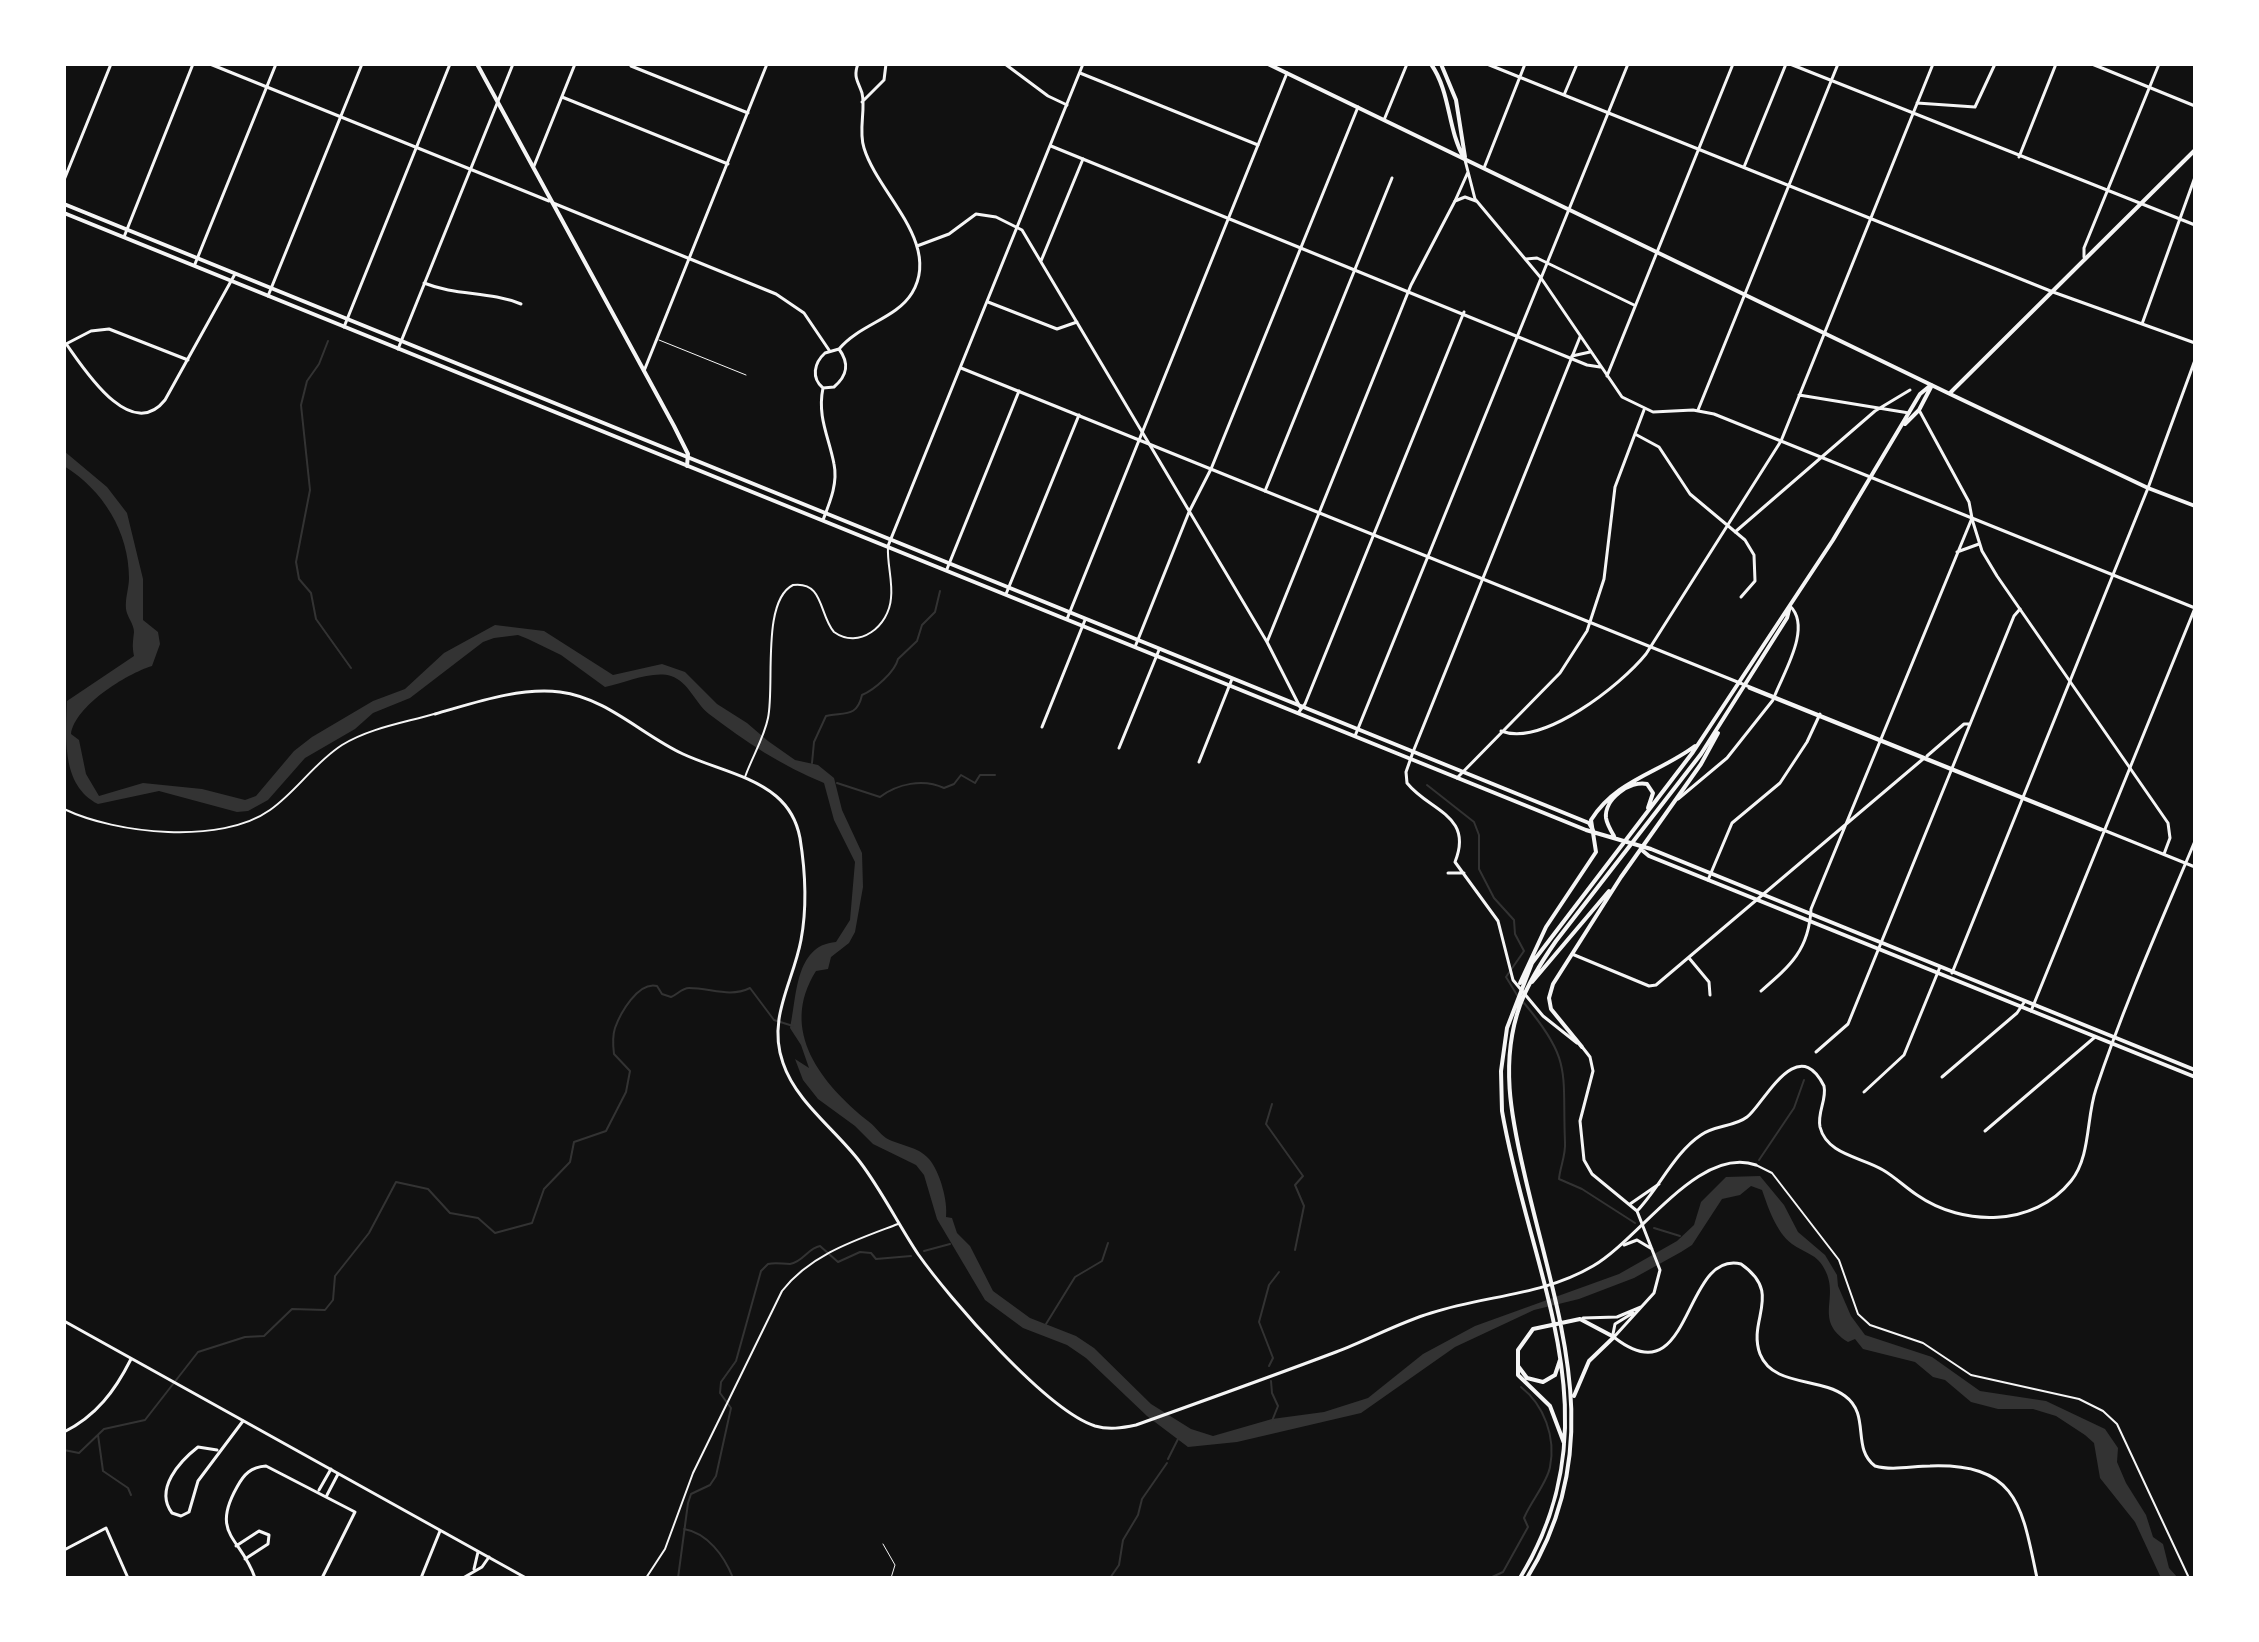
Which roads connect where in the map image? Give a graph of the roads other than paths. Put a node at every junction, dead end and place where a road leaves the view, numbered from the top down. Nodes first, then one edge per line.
1 (111, 64) edge
2 (193, 64) edge
3 (210, 64) edge
4 (276, 64) edge
5 (362, 64) edge
6 (450, 64) edge
7 (477, 64) edge
8 (513, 64) edge
9 (575, 64) edge
10 (767, 64) edge
11 (858, 64) edge
12 (886, 64) edge
13 (1005, 64) edge
14 (1083, 64) edge
15 (1268, 64) edge
16 (1407, 64) edge
17 (1431, 64) edge
18 (1441, 64) edge
19 (1487, 64) edge
20 (1525, 64) edge
21 (1577, 64) edge
22 (1628, 64) edge
23 (1733, 64) edge
24 (1788, 64) edge
25 (1838, 64) edge
26 (1933, 64) edge
27 (1995, 64) edge
28 (2056, 64) edge
29 (2092, 64) edge
30 (2159, 64) edge
31 (631, 66) edge
32 (1290, 66) edge
33 (1080, 73) junction
34 (1287, 73) junction
35 (1520, 77) junction
36 (1831, 80) junction
37 (267, 87) junction
38 (2149, 87) junction
39 (860, 90) junction
40 (870, 93) junction
41 (1564, 95) junction
42 (562, 97) junction
43 (1456, 99) junction
44 (498, 101) junction
45 (1448, 101) junction
46 (862, 102) junction
47 (1917, 103) junction
48 (1067, 105) junction
49 (2195, 106) edge
50 (1358, 107) junction
51 (748, 113) junction
52 (1608, 113) junction
53 (1913, 114) junction
54 (341, 117) junction
55 (1384, 120) junction
56 (1258, 145) junction
57 (1051, 146) junction
58 (416, 148) junction
59 (1698, 149) junction
60 (2195, 150) edge
61 (2019, 157) junction
62 (1083, 159) junction
63 (1465, 160) junction
64 (728, 164) junction
65 (534, 166) junction
66 (1744, 167) junction
67 (470, 169) junction
68 (1483, 169) junction
69 (1468, 172) junction
70 (2195, 177) edge
71 (1392, 178) dead end
72 (64, 180) edge
73 (1789, 185) junction
74 (2107, 192) junction
75 (1455, 201) junction
76 (1476, 201) junction
77 (553, 202) junction
78 (64, 204) edge
79 (2140, 205) junction
80 (1568, 210) junction
81 (64, 213) edge
82 (1229, 218) junction
83 (1871, 218) junction
84 (2180, 219) junction
85 (2195, 225) edge
86 (1018, 226) junction
87 (126, 230) junction
88 (124, 237) junction
89 (917, 246) junction
90 (1301, 247) junction
91 (1656, 253) junction
92 (690, 259) junction
93 (1526, 259) junction
94 (197, 260) junction
95 (1041, 261) junction
96 (2085, 261) junction
97 (1547, 263) junction
98 (195, 266) junction
99 (1355, 269) junction
100 (235, 274) junction
101 (1541, 278) junction
102 (232, 281) junction
103 (424, 283) junction
104 (271, 289) junction
105 (1409, 290) junction
106 (2053, 292) junction
107 (1744, 295) junction
108 (268, 296) junction
109 (988, 302) junction
110 (521, 304) dead end
111 (1635, 306) junction
112 (1464, 312) junction
113 (347, 320) junction
114 (1077, 322) junction
115 (2142, 324) junction
116 (344, 327) junction
117 (1824, 333) junction
118 (1518, 334) junction
119 (1580, 337) junction
120 (657, 339) junction
121 (401, 342) junction
122 (2195, 343) edge
123 (65, 345) edge
124 (398, 349) junction
125 (839, 349) junction
126 (829, 350) junction
127 (1590, 352) junction
128 (1572, 356) junction
129 (188, 360) junction
130 (2195, 360) edge
131 (1600, 367) junction
132 (961, 368) junction
133 (644, 371) junction
134 (746, 375) dead end
135 (1607, 377) junction
136 (1931, 385) junction
137 (823, 388) junction
138 (1910, 390) dead end
139 (1019, 391) junction
140 (1950, 394) junction
141 (1799, 395) junction
142 (1880, 408) junction
143 (1644, 410) junction
144 (1698, 410) junction
145 (1919, 410) junction
146 (1909, 413) junction
147 (1079, 415) junction
148 (1905, 424) junction
149 (1142, 434) junction
150 (1635, 434) junction
151 (1139, 440) junction
152 (1781, 441) junction
153 (1147, 443) junction
154 (1821, 457) junction
155 (688, 458) junction
156 (687, 466) junction
157 (1211, 469) junction
158 (1872, 478) junction
159 (2148, 488) junction
160 (1265, 491) junction
161 (2195, 506) edge
162 (1189, 512) junction
163 (1320, 513) junction
164 (824, 517) junction
165 (1972, 518) junction
166 (1727, 526) junction
167 (1735, 532) junction
168 (1374, 535) junction
169 (889, 543) junction
170 (1980, 544) junction
171 (1957, 552) junction
172 (1428, 557) junction
173 (948, 567) junction
174 (2113, 575) junction
175 (1482, 579) junction
176 (1007, 591) junction
177 (1741, 597) dead end
178 (1790, 606) junction
179 (2195, 608) edge
180 (2020, 609) junction
181 (1068, 616) junction
182 (1084, 622) junction
183 (1591, 623) junction
184 (1267, 642) junction
185 (1136, 644) junction
186 (1650, 647) junction
187 (1158, 652) junction
188 (1232, 679) junction
189 (2070, 681) junction
190 (1737, 682) junction
191 (1230, 685) junction
192 (1746, 685) junction
193 (1774, 698) junction
194 (1300, 707) junction
195 (1298, 713) junction
196 (1728, 713) junction
197 (435, 714) joint
198 (1819, 716) junction
199 (1970, 724) junction
200 (1042, 727) dead end
201 (1358, 730) junction
202 (1501, 731) junction
203 (1355, 736) junction
204 (1702, 738) junction
205 (1880, 740) junction
206 (1119, 748) dead end
207 (1413, 752) junction
208 (1925, 758) junction
209 (1410, 759) junction
210 (1199, 762) dead end
211 (1952, 768) junction
212 (2130, 768) junction
213 (1460, 771) junction
214 (744, 778) junction
215 (1457, 778) junction
216 (2023, 798) junction
217 (1678, 799) junction
218 (64, 809) edge
219 (1644, 817) junction
220 (1845, 826) junction
221 (1593, 830) junction
222 (2105, 831) junction
223 (1615, 838) junction
224 (2195, 841) edge
225 (1642, 849) junction
226 (2164, 854) junction
227 (2186, 864) junction
228 (2195, 867) edge
229 (1448, 873) dead end
230 (1466, 873) junction
231 (1711, 873) junction
232 (1621, 877) junction
233 (1708, 880) junction
234 (1764, 895) junction
235 (1758, 900) junction
236 (1811, 914) junction
237 (1810, 921) junction
238 (1881, 943) junction
239 (1878, 949) junction
240 (1572, 954) junction
241 (1689, 958) junction
242 (1940, 967) junction
243 (1952, 971) junction
244 (1938, 973) junction
245 (1523, 978) junction
246 (1950, 978) junction
247 (1528, 987) junction
248 (1761, 991) dead end
249 (1710, 995) dead end
250 (2025, 1001) junction
251 (2033, 1004) junction
252 (1517, 1005) junction
253 (2022, 1007) junction
254 (2031, 1011) junction
255 (2095, 1037) junction
256 (2116, 1038) junction
257 (2113, 1044) junction
258 (1582, 1047) junction
259 (1816, 1052) dead end
260 (2195, 1070) edge
261 (1942, 1077) dead end
262 (2195, 1077) edge
263 (1864, 1092) dead end
264 (1985, 1131) dead end
265 (1756, 1165) joint
266 (1662, 1181) junction
267 (1630, 1204) junction
268 (1637, 1211) junction
269 (899, 1224) junction
270 (1644, 1226) junction
271 (1624, 1245) junction
272 (1652, 1249) junction
273 (1644, 1305) junction
274 (1636, 1311) junction
275 (1580, 1319) junction
276 (64, 1321) edge
277 (1614, 1337) junction
278 (1561, 1355) junction
279 (131, 1359) junction
280 (1517, 1364) junction
281 (1574, 1406) junction
282 (243, 1421) junction
283 (64, 1432) edge
284 (1565, 1449) junction
285 (217, 1450) junction
286 (331, 1469) junction
287 (338, 1473) junction
288 (319, 1491) junction
289 (327, 1495) junction
290 (440, 1531) junction
291 (883, 1544) dead end
292 (236, 1546) junction
293 (64, 1550) edge
294 (478, 1552) junction
295 (489, 1557) junction
296 (245, 1559) junction
297 (474, 1569) junction
298 (128, 1578) edge
299 (255, 1578) edge
300 (322, 1578) edge
301 (421, 1578) edge
302 (463, 1578) edge
303 (526, 1578) edge
304 (646, 1578) edge
305 (891, 1578) edge
306 (1520, 1578) edge
307 (1527, 1578) edge
308 (2037, 1578) edge
309 (2189, 1578) edge

1 - 72 street
2 - 87 street
3 - 37 street
4 - 37 street
5 - 54 street
6 - 58 street
7 - 44 main road
8 - 44 street
9 - 42 street
10 - 51 street
11 - 39 street
12 - 40 street
13 - 48 street
14 - 33 street
15 - 34 main road
16 - 55 street
17 - 45 main road
18 - 43 main road
19 - 35 street
20 - 35 street
21 - 41 street
22 - 52 street
23 - 59 street
24 - 36 street
24 - 66 street
25 - 36 street
26 - 47 street
27 - 47 street
28 - 61 street
29 - 38 street
30 - 38 street
31 - 51 street
32 - 34 street
33 - 48 street
33 - 56 street
34 - 50 main road
34 - 56 street
35 - 41 street
35 - 68 street
36 - 53 street
36 - 73 street
37 - 54 street
37 - 94 street
38 - 49 street
38 - 74 street
39 - 40 street
39 - 46 street
40 - 46 street
41 - 52 street
42 - 64 street
42 - 65 street
43 - 45 main road
43 - 63 main road
44 - 65 main road
44 - 67 street
45 - 63 main road
46 - 89 street
47 - 53 street
48 - 57 street
50 - 55 main road
50 - 90 street
51 - 64 street
52 - 59 street
52 - 80 street
53 - 61 street
53 - 83 street
54 - 58 street
54 - 104 street
55 - 63 main road
56 - 82 street
57 - 62 street
57 - 86 street
58 - 67 street
58 - 113 street
59 - 66 street
59 - 91 street
60 - 79 main road
61 - 74 street
62 - 82 street
62 - 95 street
63 - 68 main road
63 - 69 street
64 - 92 street
65 - 77 main road
66 - 73 street
67 - 77 street
67 - 103 street
68 - 80 main road
69 - 75 street
69 - 76 street
70 - 84 street
71 - 99 street
73 - 83 street
73 - 107 street
74 - 79 street
74 - 96 street
75 - 76 street
75 - 105 street
76 - 93 street
77 - 92 street
77 - 133 main road
78 - 87 main road
79 - 84 street
79 - 96 main road
80 - 91 main road
80 - 97 street
81 - 88 main road
82 - 90 street
82 - 149 street
83 - 106 street
83 - 117 street
84 - 85 street
84 - 115 street
86 - 89 street
86 - 95 street
86 - 109 street
87 - 88 street
87 - 94 main road
88 - 98 main road
89 - 125 street
90 - 99 street
90 - 157 street
91 - 107 main road
91 - 111 street
92 - 120 street
92 - 126 street
93 - 97 street
93 - 101 street
94 - 98 street
94 - 100 main road
95 - 114 street
96 - 106 main road
97 - 101 street
97 - 111 street
98 - 102 main road
99 - 105 street
99 - 160 street
100 - 102 street
100 - 104 main road
101 - 118 street
101 - 119 street
102 - 108 main road
102 - 129 street
103 - 110 street
103 - 121 street
104 - 108 street
104 - 113 main road
105 - 112 street
105 - 163 street
106 - 115 street
106 - 140 main road
107 - 117 main road
107 - 144 street
108 - 116 main road
109 - 114 street
109 - 132 street
111 - 135 street
112 - 118 street
112 - 168 street
113 - 116 street
113 - 121 main road
114 - 149 street
115 - 122 street
116 - 124 main road
117 - 136 main road
117 - 141 street
118 - 128 street
118 - 172 street
119 - 127 street
119 - 128 street
120 - 133 street
120 - 134 lane
121 - 124 street
121 - 155 main road
123 - 129 street
123 - 129 street
124 - 156 main road
125 - 126 street
125 - 137 street
126 - 137 street
127 - 128 street
127 - 131 street
128 - 131 street
128 - 175 street
130 - 159 street
131 - 135 street
132 - 139 street
132 - 169 street
133 - 155 main road
135 - 143 street
136 - 140 main road
136 - 145 main road
136 - 146 main road
137 - 164 street
138 - 142 street
139 - 147 street
139 - 173 street
140 - 159 main road
141 - 142 street
141 - 152 street
142 - 146 street
142 - 154 street
143 - 144 street
143 - 150 street
144 - 152 street
145 - 148 main road
145 - 165 street
146 - 148 main road
147 - 151 street
147 - 176 street
148 - 158 main road
149 - 151 street
149 - 153 street
150 - 166 street
150 - 183 street
151 - 153 street
151 - 181 street
152 - 154 street
152 - 166 street
153 - 157 street
153 - 162 street
154 - 158 street
154 - 167 street
155 - 156 main road
155 - 164 main road
156 - 164 main road
157 - 160 street
157 - 162 street
158 - 165 street
158 - 178 main road
159 - 161 main road
159 - 174 street
160 - 163 street
162 - 184 street
162 - 185 street
163 - 168 street
163 - 184 street
164 - 169 main road
165 - 170 street
165 - 171 street
165 - 174 street
166 - 167 street
166 - 186 street
167 - 177 street
168 - 172 street
168 - 194 street
169 - 173 main road
169 - 214 street
170 - 171 street
170 - 180 street
171 - 205 street
172 - 175 street
172 - 201 street
173 - 176 main road
174 - 179 street
174 - 189 street
175 - 183 street
175 - 207 street
176 - 181 main road
178 - 190 main road
178 - 192 main road
178 - 193 street
179 - 212 street
180 - 189 street
180 - 199 street
181 - 182 main road
182 - 185 main road
182 - 200 street
183 - 186 street
183 - 202 street
184 - 194 street
185 - 187 main road
186 - 190 street
186 - 202 street
187 - 188 main road
187 - 191 main road
187 - 206 street
188 - 191 street
188 - 194 main road
189 - 212 street
189 - 216 street
190 - 192 street
190 - 204 main road
191 - 195 main road
191 - 210 street
192 - 193 street
192 - 196 main road
193 - 198 street
193 - 217 street
194 - 195 street
194 - 201 main road
195 - 203 main road
196 - 217 main road
196 - 247 main road
197 - 214 street
197 - 218 street
198 - 205 street
198 - 231 street
199 - 208 street
199 - 211 street
201 - 203 street
201 - 207 main road
202 - 213 street
203 - 209 main road
204 - 219 main road
204 - 221 main road
205 - 208 street
205 - 220 street
207 - 209 street
207 - 213 main road
208 - 211 street
208 - 220 street
209 - 215 main road
209 - 230 street
211 - 216 street
211 - 238 street
212 - 222 street
212 - 226 street
213 - 215 street
213 - 221 main road
214 - 269 street
215 - 221 main road
216 - 222 street
216 - 243 street
217 - 225 main road
219 - 223 main road
219 - 245 main road
220 - 234 street
220 - 236 street
221 - 223 main road
221 - 245 main road
222 - 226 street
222 - 251 street
223 - 225 main road
224 - 227 street
225 - 231 main road
225 - 232 main road
225 - 233 main road
226 - 227 street
227 - 228 street
227 - 256 street
229 - 230 street
230 - 258 street
231 - 233 street
231 - 234 main road
232 - 240 main road
232 - 247 main road
233 - 235 main road
234 - 235 street
234 - 236 main road
235 - 237 main road
235 - 241 street
236 - 237 street
236 - 238 main road
237 - 239 main road
237 - 248 street
238 - 239 street
238 - 242 main road
239 - 244 main road
239 - 259 street
240 - 241 street
240 - 258 main road
241 - 249 street
242 - 243 main road
242 - 244 street
243 - 246 street
243 - 250 main road
244 - 246 main road
244 - 263 street
245 - 252 main road
246 - 253 main road
247 - 252 main road
250 - 251 main road
250 - 253 street
251 - 254 street
251 - 256 main road
252 - 278 main road
252 - 281 main road
253 - 254 main road
253 - 261 street
254 - 255 main road
255 - 257 main road
255 - 264 street
256 - 257 street
256 - 260 main road
257 - 262 main road
257 - 266 street
258 - 267 street
265 - 270 street
265 - 309 street
266 - 267 street
266 - 268 street
267 - 268 street
268 - 270 street
269 - 271 street
269 - 304 street
270 - 271 street
270 - 272 street
271 - 272 street
272 - 273 street
273 - 274 street
273 - 277 street
274 - 275 street
274 - 277 street
275 - 277 main road
275 - 280 main road
276 - 279 street
277 - 281 main road
277 - 308 street
278 - 280 main road
278 - 284 main road
279 - 282 street
279 - 283 street
280 - 284 main road
281 - 307 main road
282 - 285 street
282 - 286 street
284 - 306 main road
285 - 285 street
286 - 287 street
286 - 288 street
287 - 289 street
287 - 290 street
288 - 289 street
288 - 292 street
289 - 300 street
290 - 294 street
290 - 301 street
291 - 305 lane
292 - 296 street
292 - 296 street
293 - 298 street
294 - 295 street
294 - 297 street
295 - 297 street
295 - 303 street
296 - 299 street
297 - 302 street

